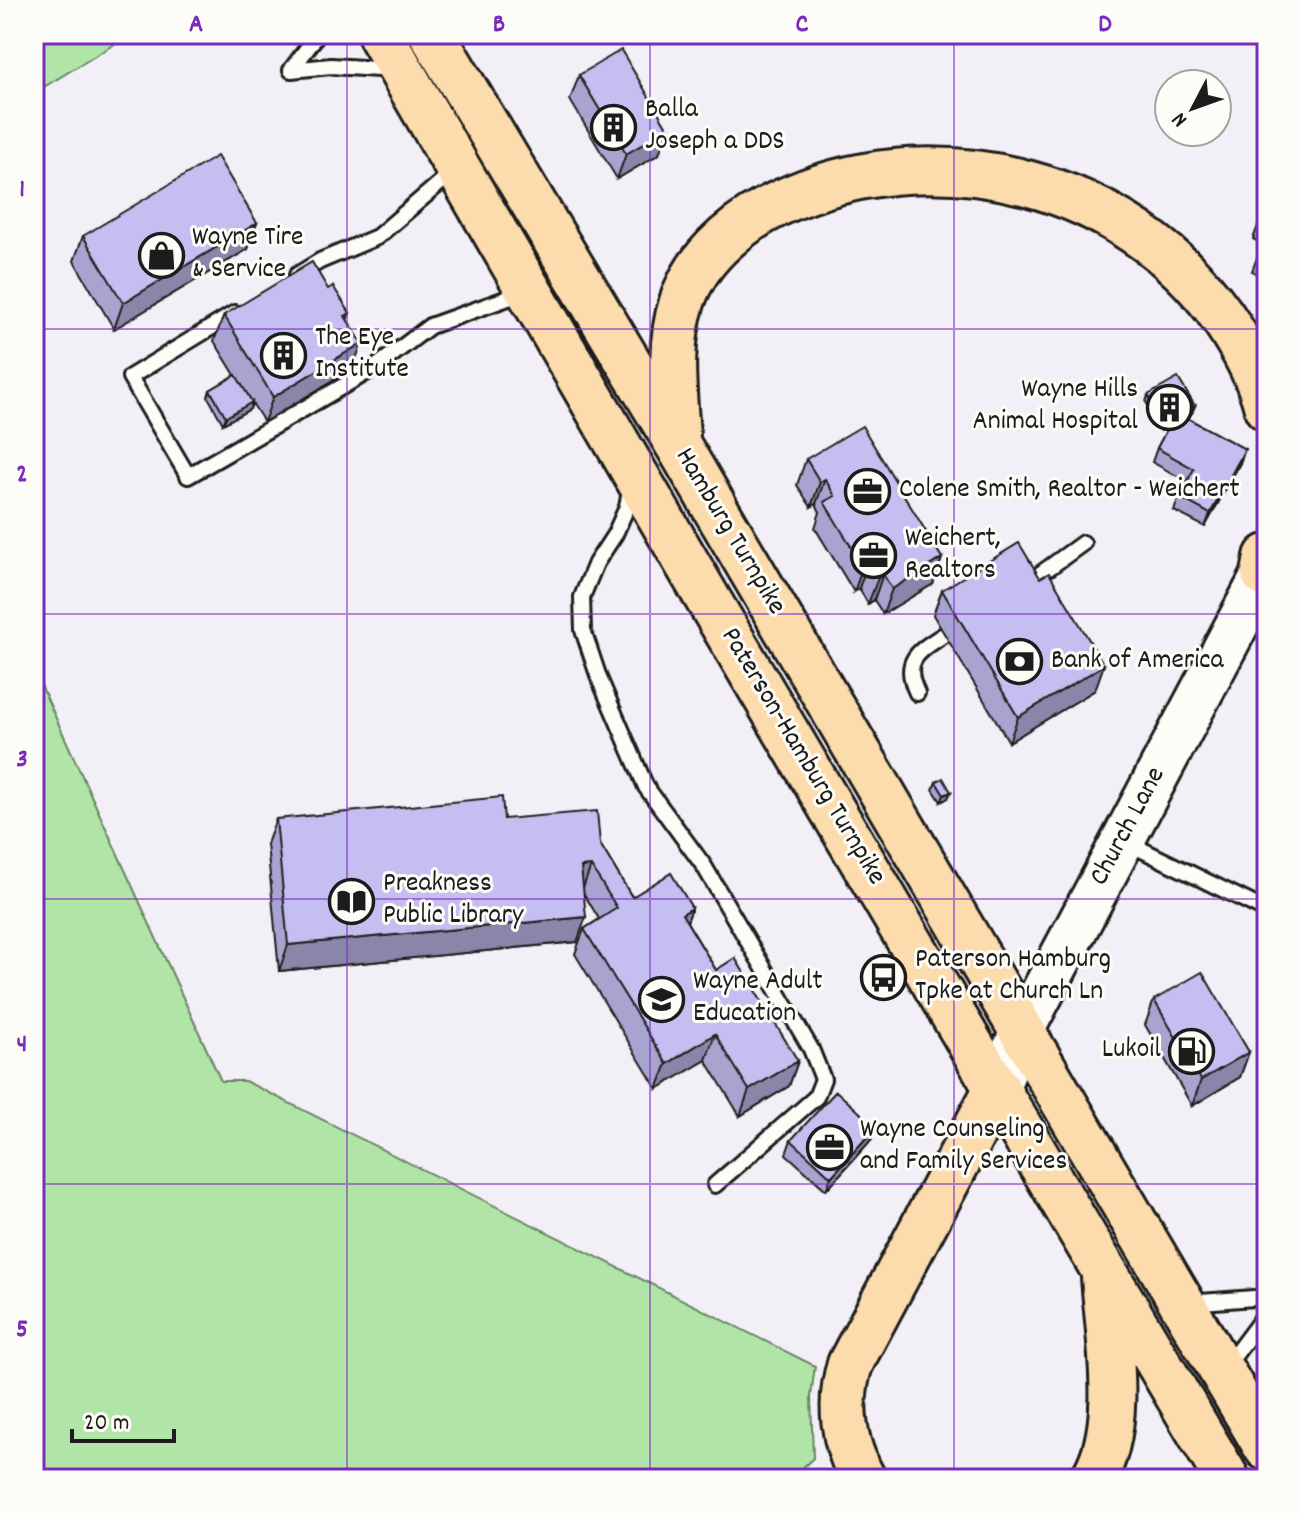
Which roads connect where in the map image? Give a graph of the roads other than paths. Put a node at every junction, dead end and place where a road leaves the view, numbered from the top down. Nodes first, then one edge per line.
1 (318, 34) edge
2 (432, 34) edge
3 (390, 52) edge
4 (458, 167) junction
5 (279, 286) edge
6 (531, 290) junction
7 (252, 302) edge
8 (1267, 408) edge
9 (678, 445) junction
10 (634, 471) junction
11 (1083, 543) dead end
12 (1266, 566) edge
13 (1021, 587) edge
14 (945, 634) dead end
15 (917, 693) dead end
16 (1122, 840) junction
17 (1267, 911) edge
18 (1022, 1031) junction
19 (997, 1088) junction
20 (715, 1185) dead end
21 (1103, 1267) junction
22 (1267, 1297) edge
23 (1182, 1303) junction
24 (1267, 1312) edge
25 (1222, 1372) junction
26 (1267, 1448) edge
27 (863, 1479) edge
28 (1093, 1479) edge
29 (1227, 1479) edge

1 - 3 lane
2 - 9 main road, Hamburg Turnpike
3 - 4 main road, Paterson-Hamburg Turnpike
4 - 5 lane
4 - 6 main road, Paterson-Hamburg Turnpike
6 - 7 lane
6 - 10 main road, Paterson-Hamburg Turnpike
8 - 9 main road
9 - 18 main road, Hamburg Turnpike
10 - 19 main road, Paterson-Hamburg Turnpike
10 - 20 lane
11 - 13 lane
12 - 16 street, Church Lane
14 - 15 lane
16 - 17 lane
16 - 18 street, Church Lane
18 - 19 street, Church Lane
18 - 23 main road
19 - 21 main road, Paterson-Hamburg Turnpike
19 - 27 main road
21 - 28 main road
21 - 29 main road, Paterson-Hamburg Turnpike
22 - 23 lane
23 - 25 main road
24 - 25 lane
25 - 26 main road

